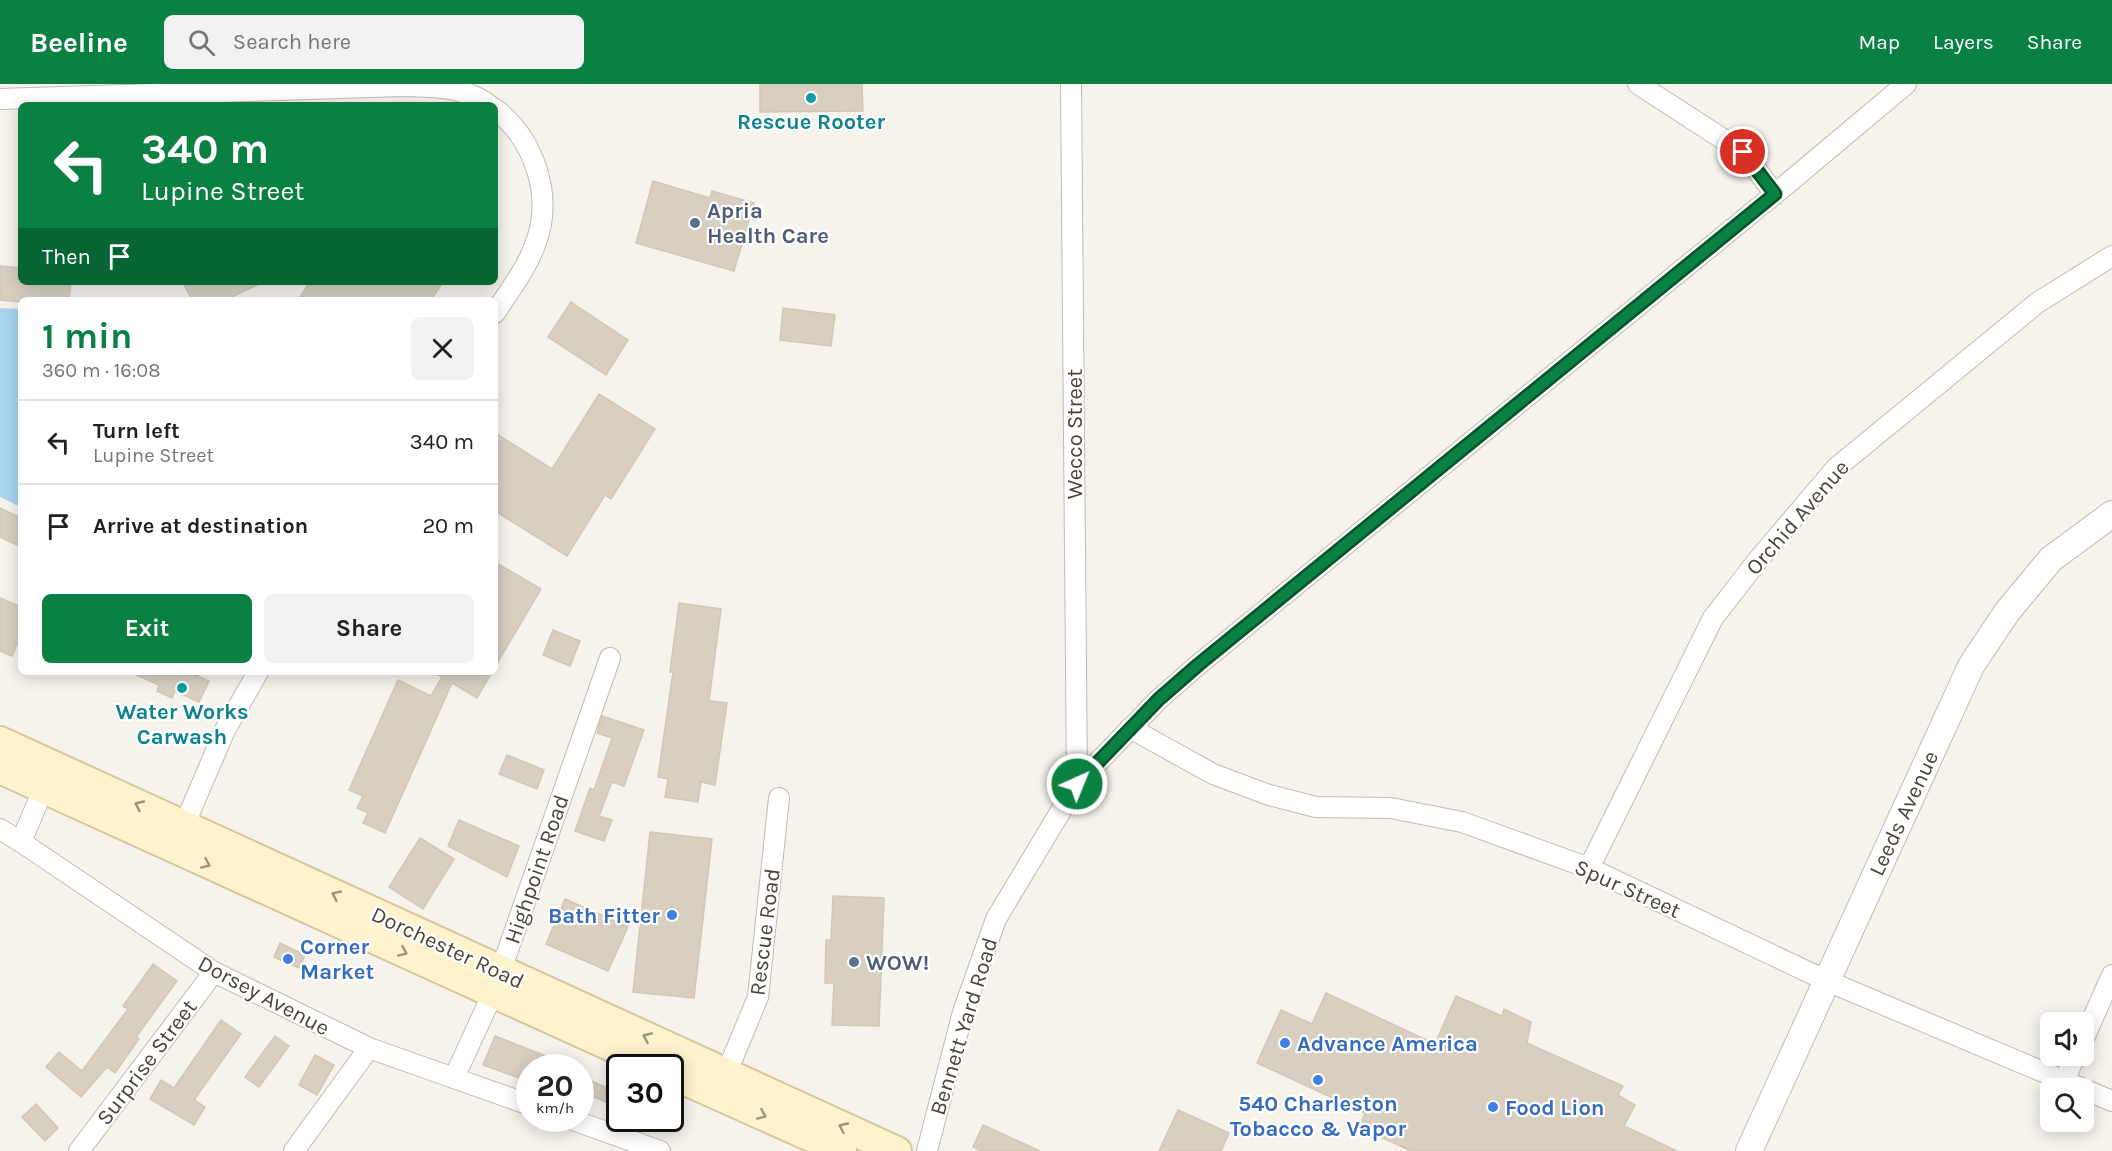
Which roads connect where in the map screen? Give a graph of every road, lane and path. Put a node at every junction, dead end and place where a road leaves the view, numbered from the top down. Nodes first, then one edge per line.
1 (1071, 84) edge
2 (1638, 84) edge
3 (1906, 84) edge
4 (0, 99) edge
5 (486, 102) edge
6 (498, 112) edge
7 (1775, 194) junction
8 (2112, 256) edge
9 (498, 308) edge
10 (2112, 514) edge
11 (610, 658) dead end
12 (256, 675) edge
13 (1130, 728) junction
14 (0, 741) edge
15 (0, 769) edge
16 (49, 777) junction
17 (1077, 784) junction
18 (779, 798) dead end
19 (0, 829) edge
20 (179, 837) junction
21 (21, 842) junction
22 (1589, 868) junction
23 (214, 972) junction
24 (2112, 975) edge
25 (1825, 980) junction
26 (497, 982) junction
27 (2094, 1016) edge
28 (369, 1048) junction
29 (632, 1054) edge
30 (684, 1077) edge
31 (454, 1078) junction
32 (2057, 1078) edge
33 (722, 1084) junction
34 (2094, 1094) edge
35 (516, 1100) edge
36 (2112, 1101) edge
37 (594, 1128) edge
38 (79, 1151) edge
39 (294, 1151) edge
40 (660, 1151) edge
41 (842, 1151) edge
42 (897, 1151) edge
43 (927, 1151) edge
44 (1749, 1151) edge

1 - 17 street, Wecco Street
2 - 7 street
3 - 7 street, Bennett Yard Road
4 - 5 street
6 - 9 street
7 - 13 street, Bennett Yard Road
8 - 22 street, Orchid Avenue
10 - 25 street, Leeds Avenue
11 - 26 street, Highpoint Road
12 - 20 street
13 - 17 street, Bennett Yard Road
13 - 22 street, Spur Street
14 - 16 main road, Dorchester Road
15 - 16 main road, Dorchester Road
16 - 20 main road, Dorchester Road
16 - 21 street
17 - 43 street, Bennett Yard Road
18 - 33 street, Rescue Road
19 - 21 street, Dorsey Avenue
20 - 26 main road, Dorchester Road
21 - 23 street, Dorsey Avenue
22 - 25 street, Spur Street
23 - 28 street, Dorsey Avenue
23 - 38 street, Surprise Street
24 - 27 street
25 - 32 street, Spur Street
25 - 44 street, Leeds Avenue
26 - 29 main road, Dorchester Road
26 - 31 street, Highpoint Road
33 -> 26 main road, Dorchester Road
28 - 31 street, Dorsey Avenue
28 - 39 street
30 - 33 main road, Dorchester Road
31 - 35 street, Dorsey Avenue
33 -> 41 main road, Dorchester Road
42 -> 33 main road, Dorchester Road
34 - 36 street, Spur Street
37 - 40 street

